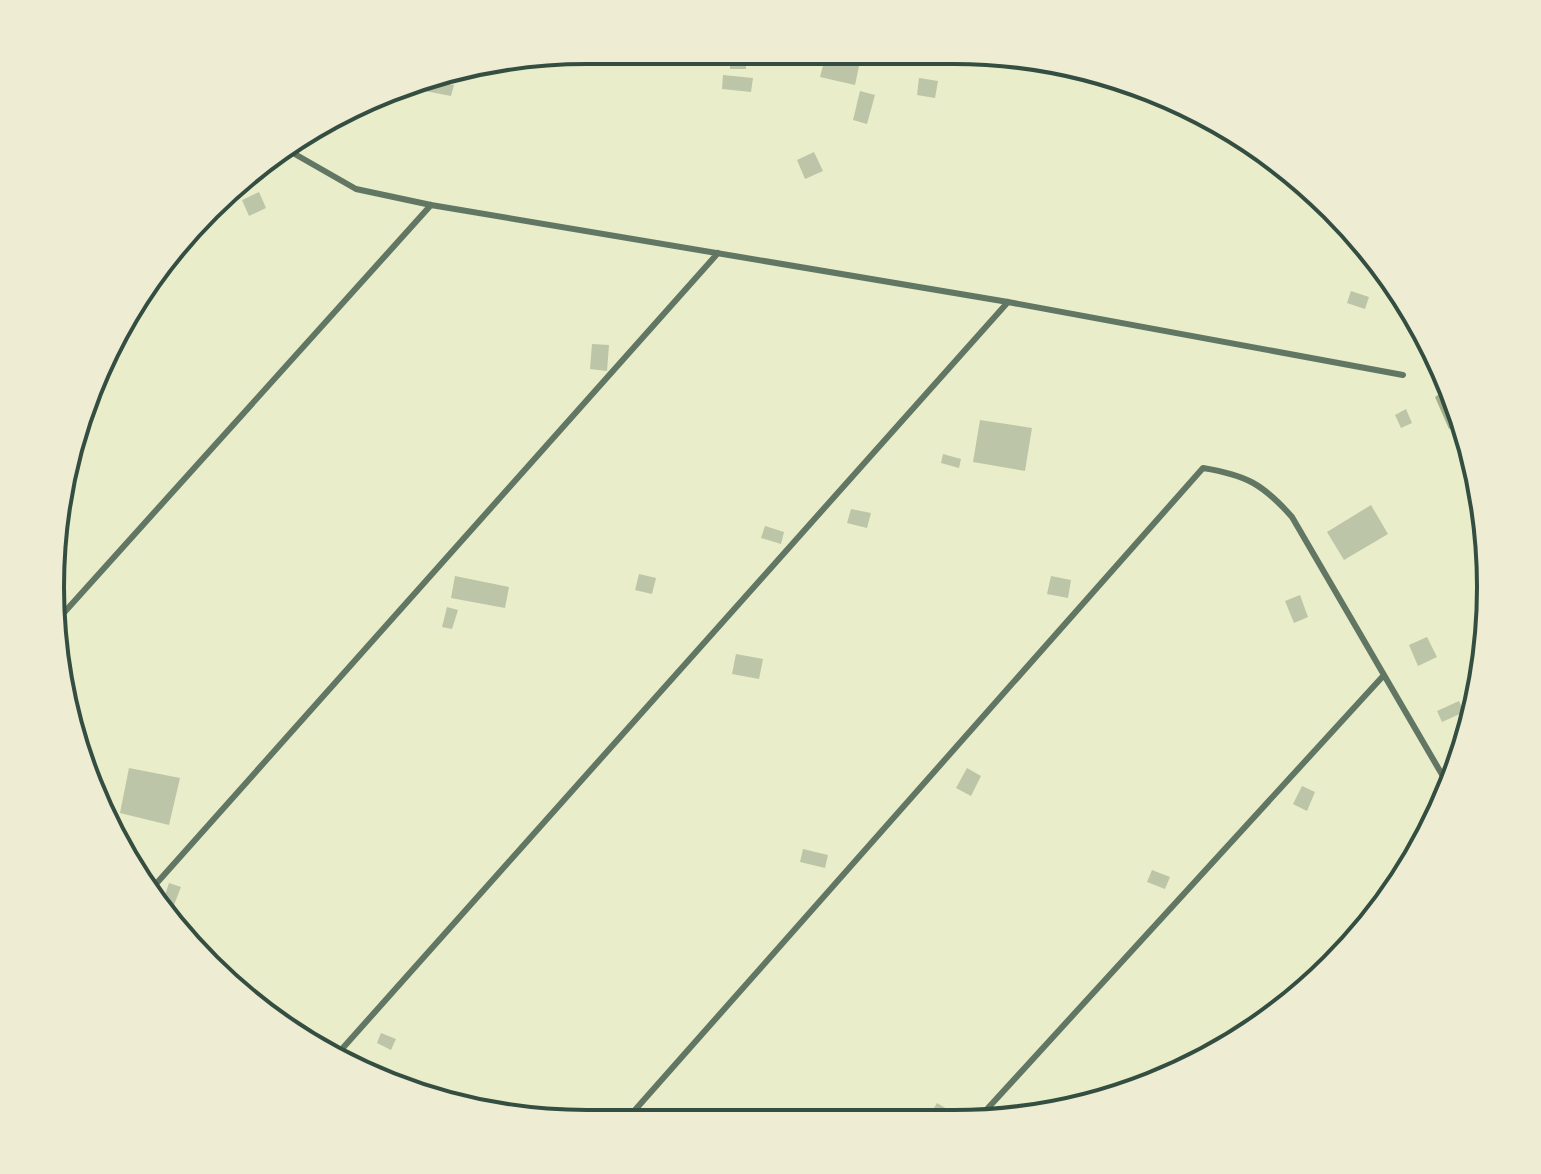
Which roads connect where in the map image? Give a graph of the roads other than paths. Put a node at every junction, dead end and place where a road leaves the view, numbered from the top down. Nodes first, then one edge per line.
1 (294, 154) edge
2 (431, 205) junction
3 (718, 253) junction
4 (1008, 302) junction
5 (1403, 375) dead end
6 (65, 612) edge
7 (1384, 675) junction
8 (1442, 774) edge
9 (156, 884) edge
10 (342, 1049) edge
11 (987, 1109) edge
12 (635, 1110) edge

1 - 2 lane
2 - 3 lane
2 - 6 lane
3 - 4 lane
3 - 9 lane
4 - 5 lane
4 - 10 lane
7 - 8 lane
7 - 11 lane
7 - 12 lane

